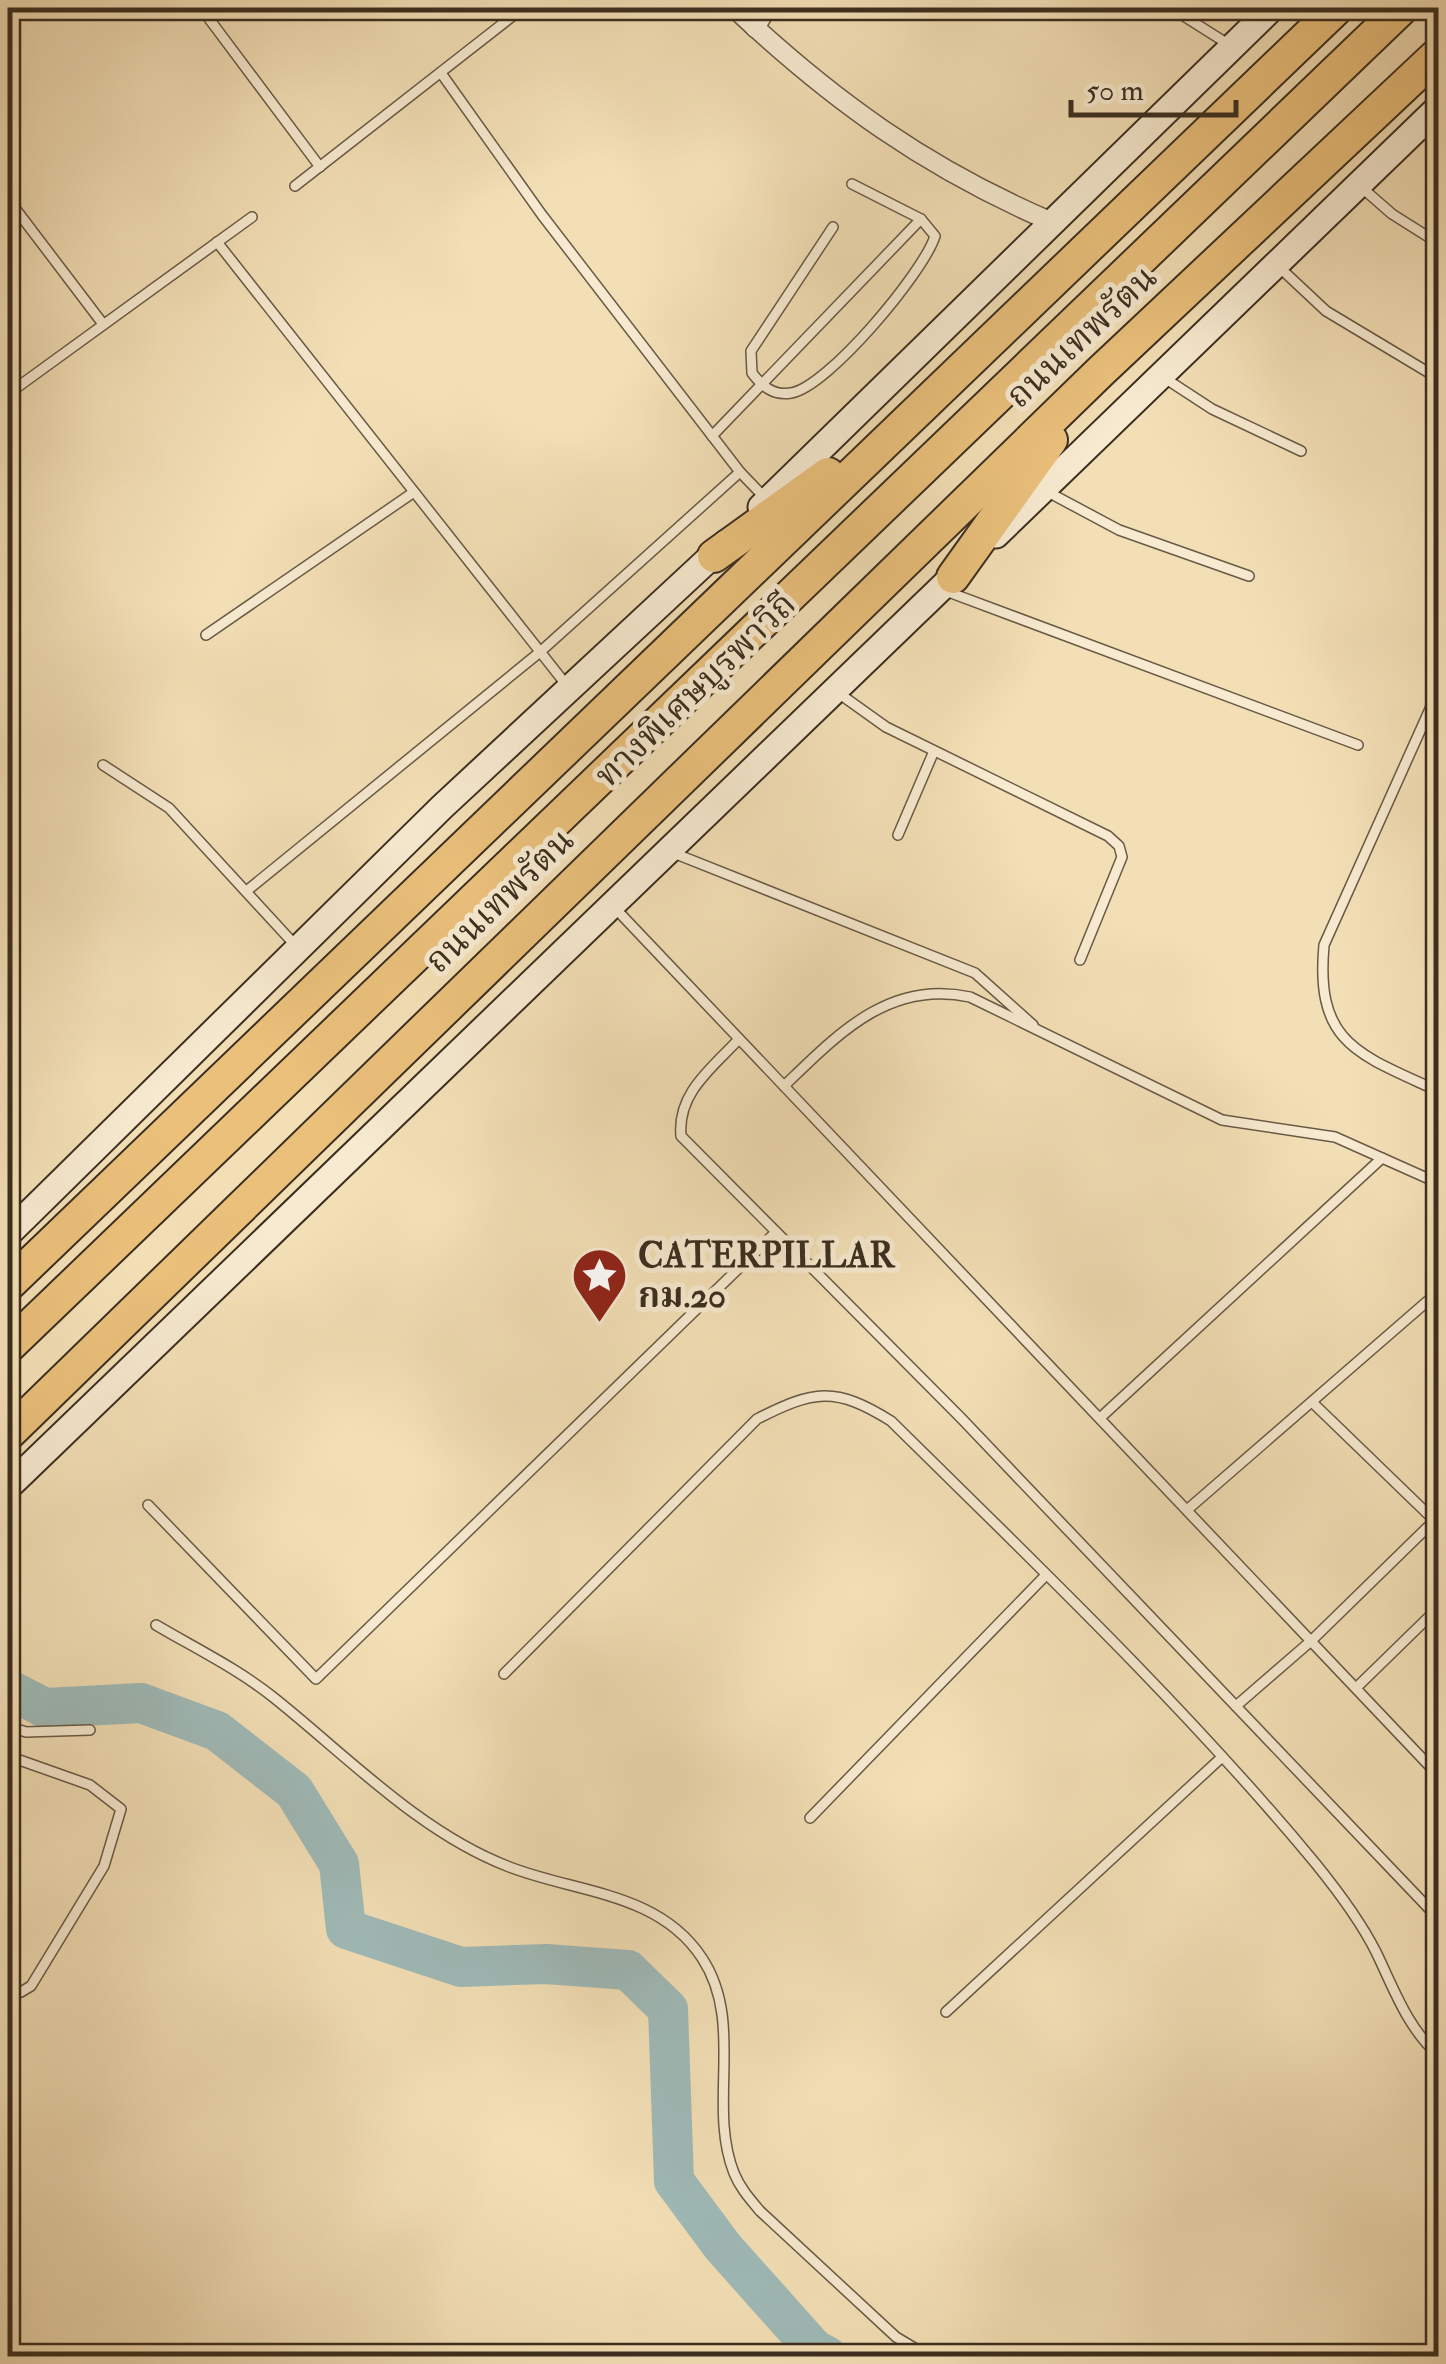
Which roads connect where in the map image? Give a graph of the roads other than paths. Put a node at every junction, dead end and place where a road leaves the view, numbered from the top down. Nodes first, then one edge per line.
1 (201, 8) edge
2 (734, 8) edge
3 (767, 8) edge
4 (1171, 8) edge
5 (1272, 8) edge
6 (1336, 8) edge
7 (1402, 8) edge
8 (519, 10) dead end
9 (755, 28) junction
10 (1438, 30) edge
11 (1232, 46) junction
12 (1438, 54) edge
13 (441, 73) junction
14 (1438, 108) edge
15 (320, 166) junction
16 (852, 184) dead end
17 (1358, 184) junction
18 (294, 186) dead end
19 (8, 199) edge
20 (252, 217) dead end
21 (921, 219) junction
22 (1052, 222) junction
23 (833, 227) dead end
24 (216, 242) junction
25 (1438, 242) edge
26 (1276, 264) junction
27 (104, 324) junction
28 (1100, 372) junction
29 (1160, 375) junction
30 (1436, 377) dead end
31 (762, 385) junction
32 (8, 394) edge
33 (932, 399) junction
34 (712, 436) junction
35 (1301, 451) dead end
36 (740, 472) junction
37 (1043, 489) junction
38 (414, 492) junction
39 (768, 501) junction
40 (714, 556) junction
41 (1249, 576) dead end
42 (947, 583) junction
43 (206, 634) dead end
44 (540, 652) junction
45 (835, 690) junction
46 (1438, 691) edge
47 (571, 692) junction
48 (1358, 745) dead end
49 (934, 751) junction
50 (103, 765) dead end
51 (898, 836) dead end
52 (668, 851) junction
53 (248, 890) junction
54 (612, 905) junction
55 (298, 948) junction
56 (1080, 960) dead end
57 (1043, 1034) junction
58 (740, 1039) junction
59 (784, 1086) junction
60 (1438, 1090) edge
61 (1382, 1158) junction
62 (1438, 1183) edge
63 (776, 1232) junction
64 (8, 1234) edge
65 (8, 1285) edge
66 (1438, 1292) edge
67 (1426, 1303) junction
68 (1438, 1316) edge
69 (8, 1347) edge
70 (1313, 1404) junction
71 (8, 1405) edge
72 (1100, 1418) junction
73 (8, 1434) edge
74 (8, 1487) edge
75 (148, 1504) dead end
76 (1187, 1510) junction
77 (1437, 1519) edge
78 (1046, 1575) junction
79 (1438, 1608) edge
80 (156, 1626) dead end
81 (1311, 1641) junction
82 (504, 1674) dead end
83 (1356, 1688) junction
84 (1236, 1706) junction
85 (8, 1726) edge
86 (90, 1730) dead end
87 (8, 1756) edge
88 (1221, 1758) junction
89 (1438, 1775) edge
90 (810, 1818) dead end
91 (1438, 1918) edge
92 (8, 1990) edge
93 (946, 2012) dead end
94 (1438, 2054) edge
95 (928, 2356) edge

1 - 15 lane
2 - 9 street
3 - 9 street
4 - 11 lane
5 - 11 main road
6 - 33 highway, ถนนเทพรัตน
7 - 69 highway, ทางพิเศษบูรพาวิถี
8 - 13 lane
9 - 22 street
10 - 71 highway, ทางพิเศษบูรพาวิถี
11 - 22 main road
12 - 28 highway, ถนนเทพรัตน
13 - 15 lane
13 - 34 lane
14 - 17 main road
15 - 18 lane
16 - 21 lane
17 - 25 lane
17 - 26 main road
19 - 27 lane
20 - 24 lane
21 - 31 lane
21 - 31 lane
22 - 39 main road
23 - 31 lane
24 - 27 lane
24 - 38 lane
26 - 29 main road
26 - 30 lane
27 - 32 lane
28 - 42 highway
28 - 73 highway, ถนนเทพรัตน
29 - 35 lane
29 - 37 main road
31 - 34 lane
33 - 40 highway
33 - 65 highway, ถนนเทพรัตน
34 - 36 lane
36 - 39 lane
36 - 44 lane
37 - 41 lane
37 - 42 main road
38 - 43 lane
38 - 44 lane
39 - 40 main road
40 - 47 main road
42 - 45 main road
42 - 48 lane
44 - 47 lane
44 - 53 lane
45 - 49 lane
45 - 52 main road
46 - 60 lane
47 - 55 main road
49 - 51 lane
49 - 56 lane
50 - 53 lane
52 - 54 main road
52 - 57 lane
53 - 55 lane
54 - 58 lane
54 - 74 main road
55 - 64 main road
57 - 59 lane
57 - 61 lane
58 - 59 lane
58 - 63 lane
59 - 72 lane
61 - 62 lane
61 - 72 lane
63 - 75 lane
63 - 84 lane
66 - 67 lane
67 - 68 lane
67 - 70 lane
70 - 76 lane
70 - 77 lane
72 - 76 lane
76 - 81 lane
77 - 81 lane
78 - 82 lane
78 - 88 lane
78 - 90 lane
79 - 83 lane
80 - 95 lane
81 - 83 lane
81 - 84 lane
83 - 89 lane
84 - 91 lane
85 - 86 lane
87 - 92 lane
88 - 93 lane
88 - 94 lane

